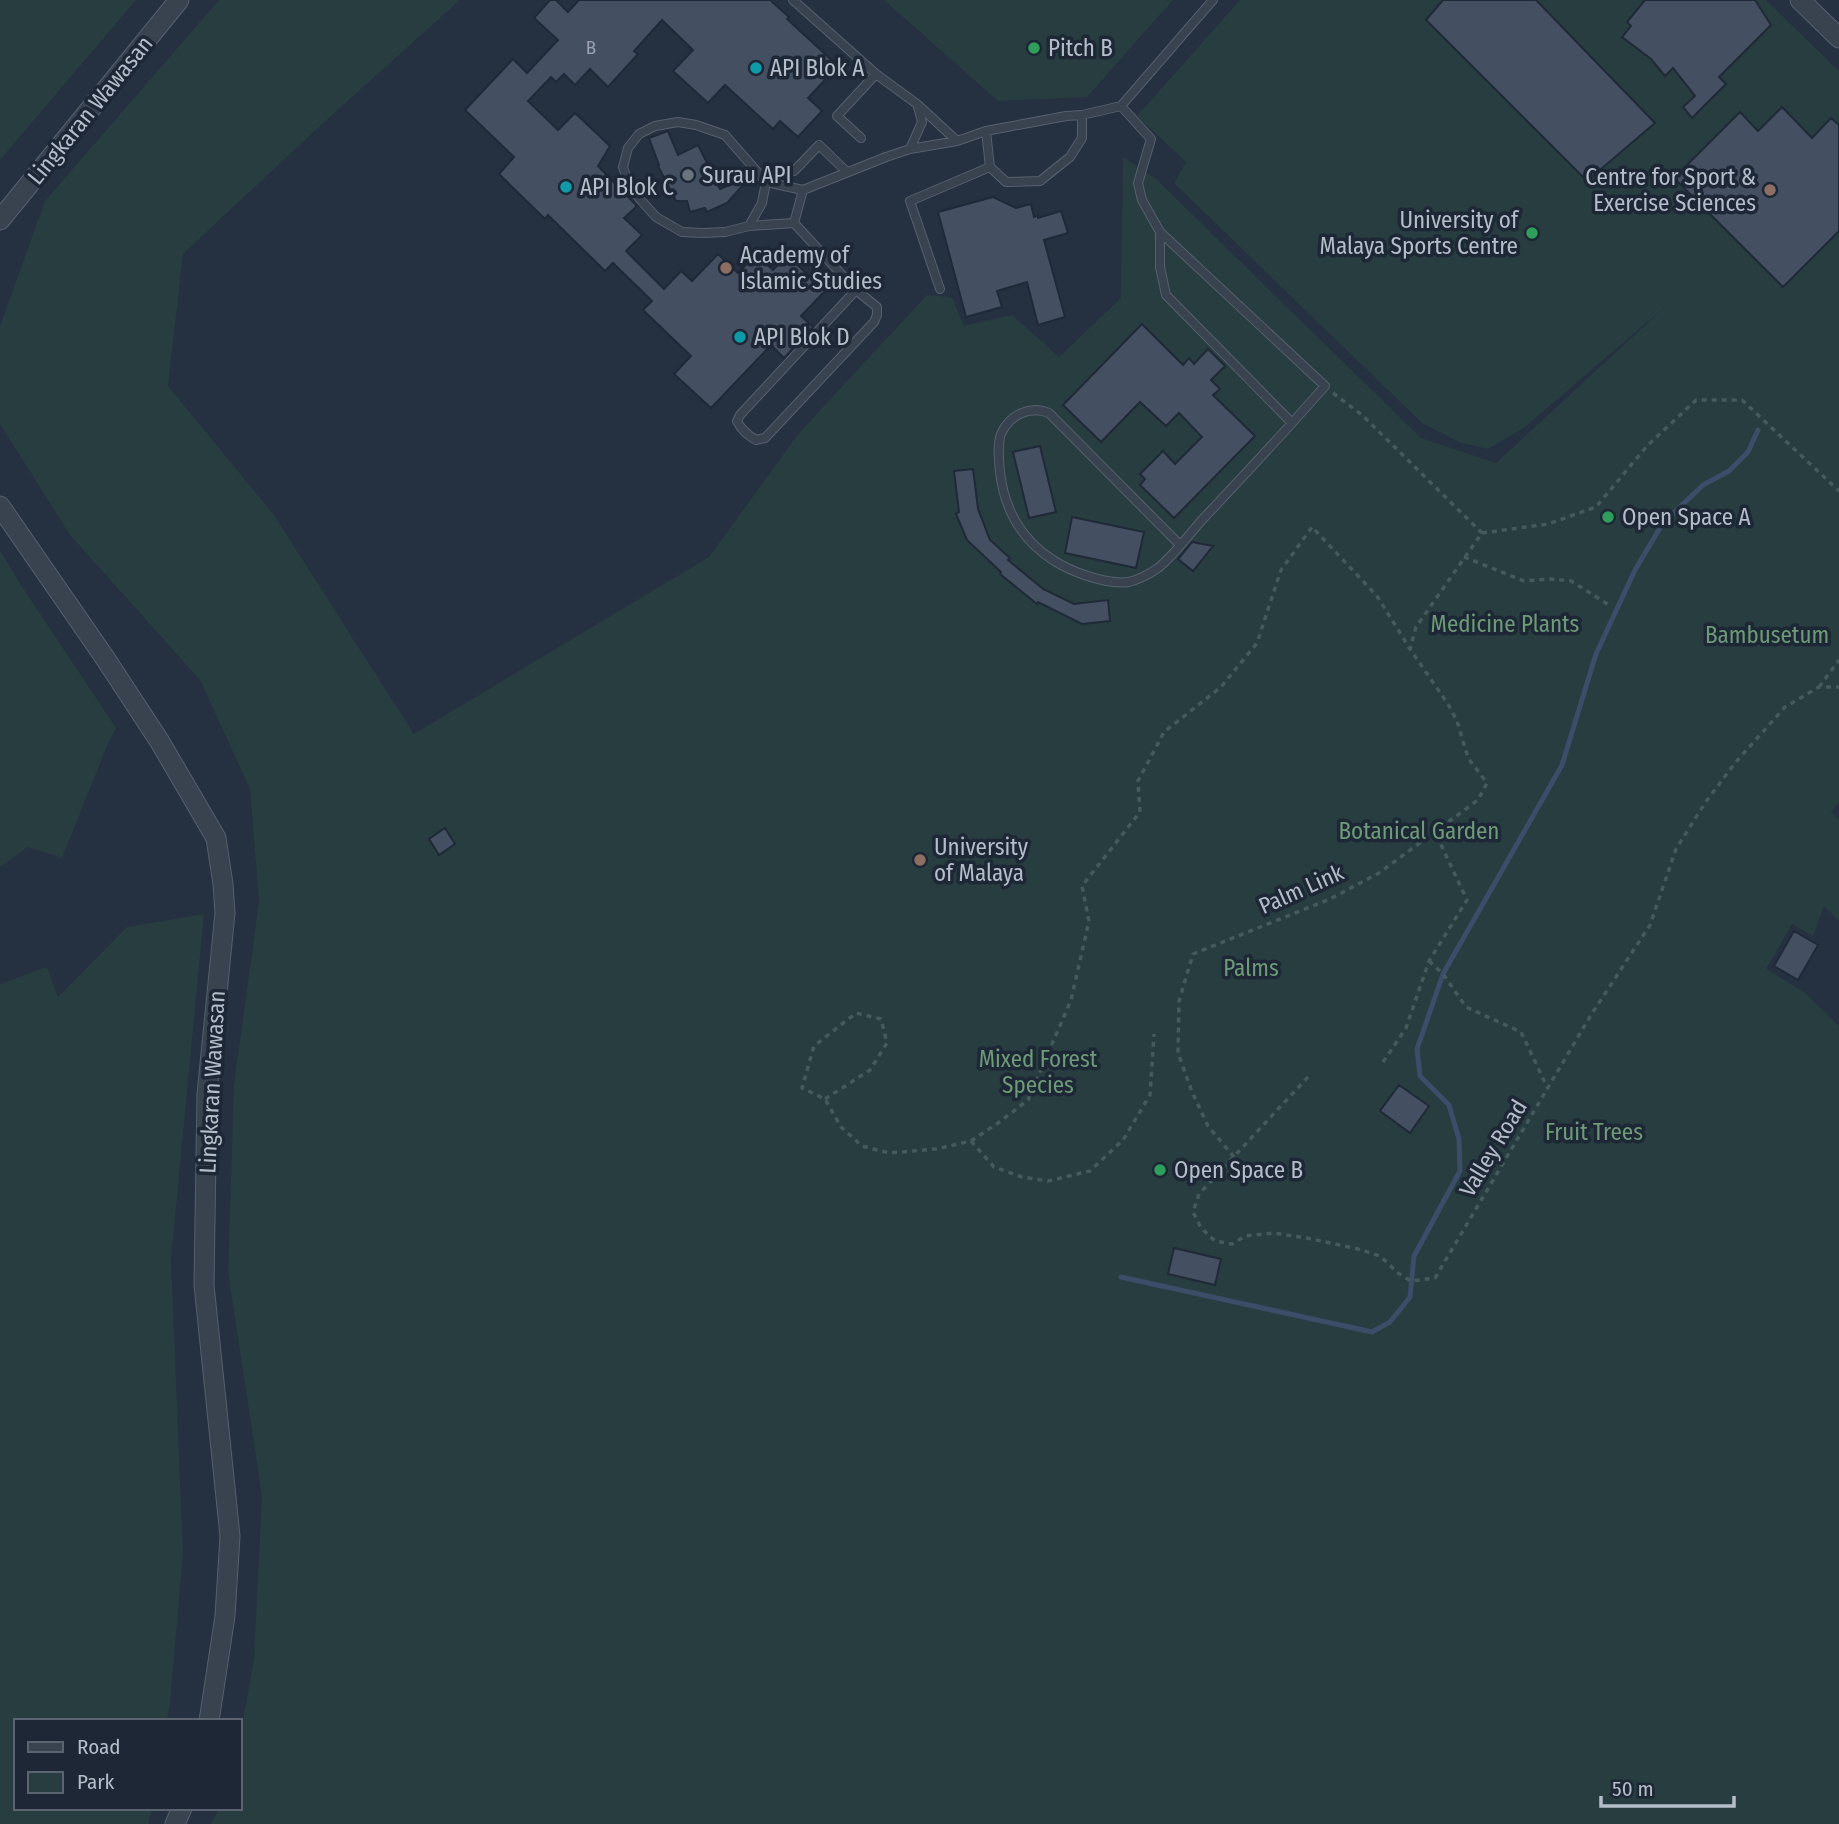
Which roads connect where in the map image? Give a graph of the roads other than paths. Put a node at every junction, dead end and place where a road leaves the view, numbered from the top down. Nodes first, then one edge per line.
1 (179, 0) edge
2 (793, 0) edge
3 (1213, 0) edge
4 (1800, 0) edge
5 (1839, 38) edge
6 (876, 74) junction
7 (917, 104) junction
8 (1121, 106) junction
9 (1082, 115) junction
10 (986, 131) junction
11 (861, 138) dead end
12 (957, 141) junction
13 (909, 149) junction
14 (990, 167) junction
15 (794, 171) dead end
16 (847, 172) junction
17 (766, 182) junction
18 (803, 190) junction
19 (0, 220) edge
20 (794, 223) junction
21 (749, 226) junction
22 (1160, 232) junction
23 (940, 289) dead end
24 (856, 290) junction
25 (1292, 423) junction
26 (0, 506) edge
27 (1180, 545) junction
28 (209, 1719) edge

1 - 19 street, Lingkaran Wawasan
2 - 6 lane
3 - 8 lane
4 - 5 street
6 - 7 lane
6 - 11 lane
7 - 12 lane
7 - 13 lane
8 - 9 lane
8 - 22 lane
9 - 10 lane
9 - 14 lane
10 - 12 lane
10 - 14 lane
12 - 13 lane
13 - 16 lane
14 - 23 lane
15 - 16 lane
16 - 18 lane
17 - 18 lane
17 - 21 lane
17 - 21 lane
18 - 20 lane
20 - 21 lane
20 - 24 lane
22 - 25 lane
22 - 25 lane
24 - 24 lane
25 - 27 lane
26 - 28 street, Lingkaran Wawasan
27 - 27 lane

